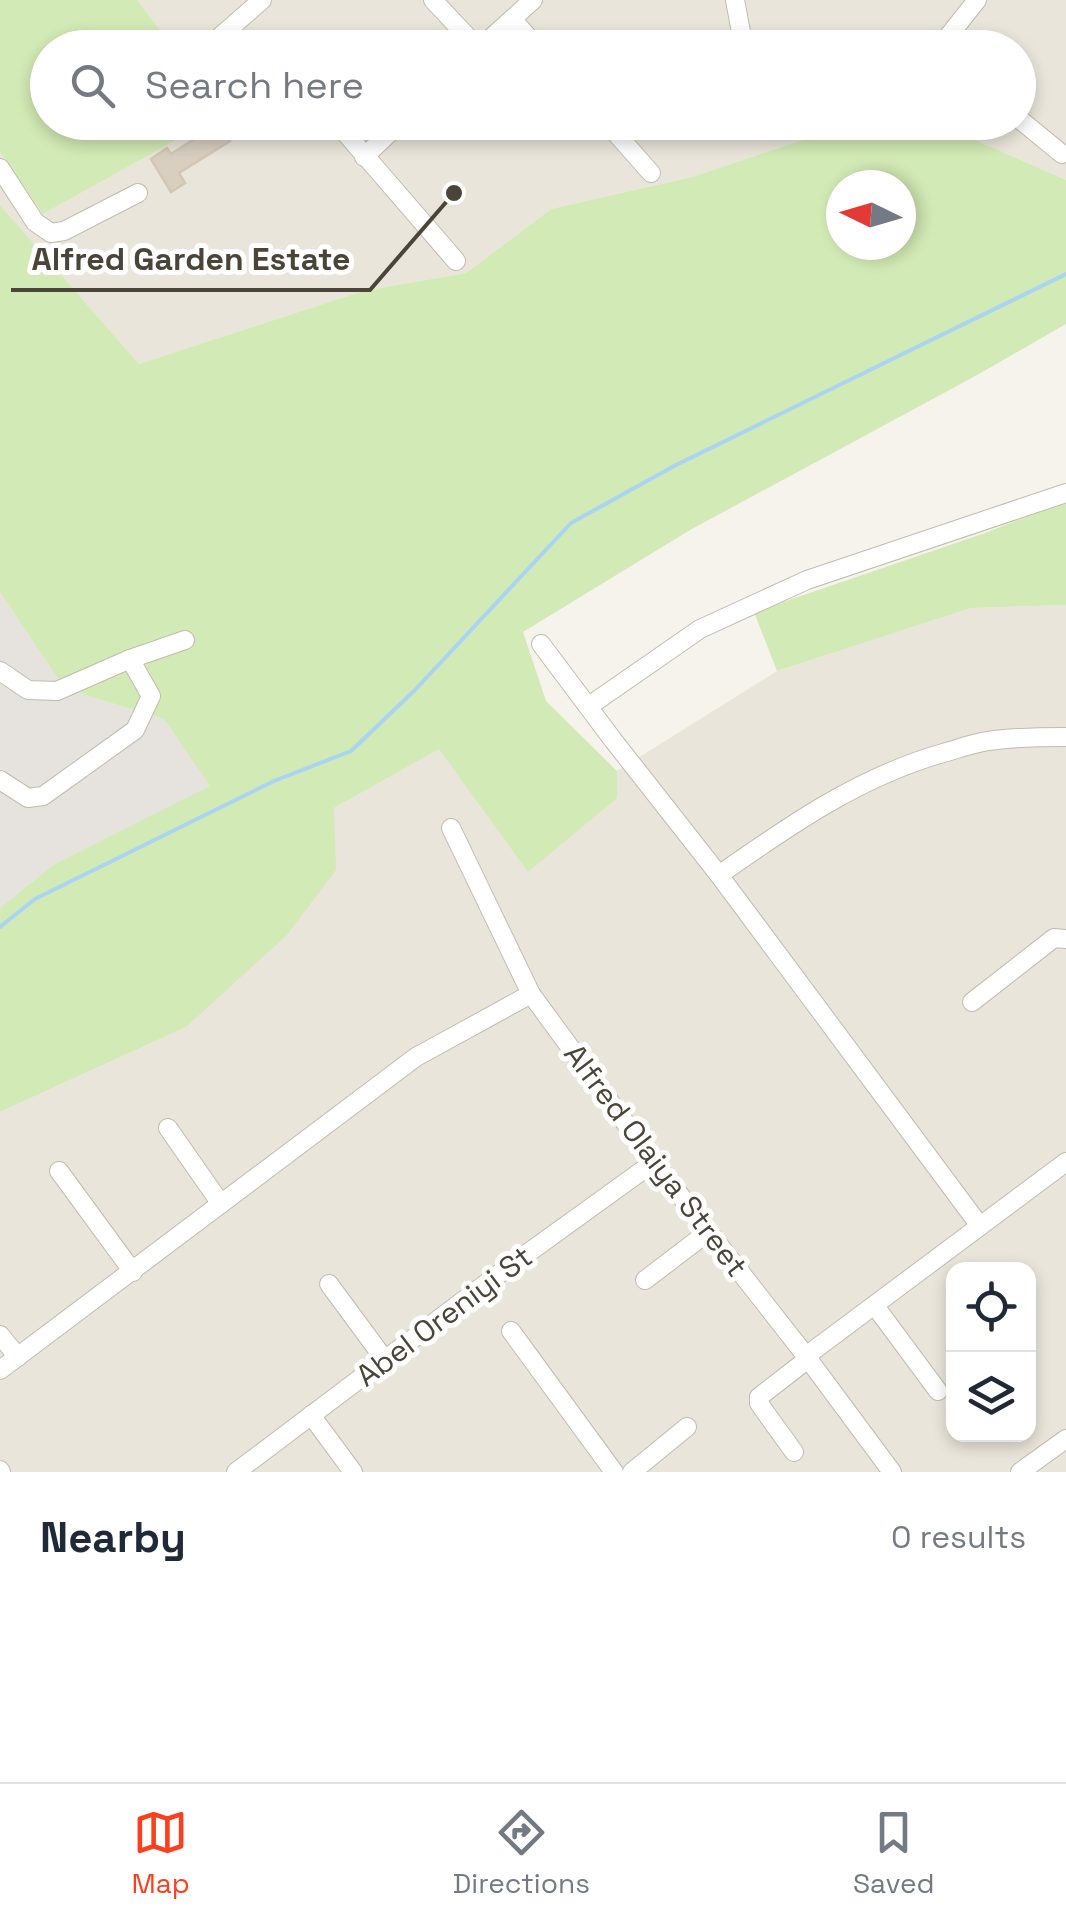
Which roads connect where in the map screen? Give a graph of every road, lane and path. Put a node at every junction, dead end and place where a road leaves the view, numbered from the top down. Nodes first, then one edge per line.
1 (262, 0) edge
2 (432, 0) edge
3 (533, 0) edge
4 (735, 0) edge
5 (977, 0) edge
6 (512, 18) junction
7 (228, 30) edge
8 (461, 30) edge
9 (499, 30) edge
10 (522, 30) edge
11 (741, 30) edge
12 (953, 30) edge
13 (1036, 133) edge
14 (350, 140) edge
15 (382, 140) edge
16 (622, 140) edge
17 (1062, 154) dead end
18 (364, 157) junction
19 (0, 168) edge
20 (651, 173) dead end
21 (138, 193) dead end
22 (456, 262) dead end
23 (1066, 492) edge
24 (185, 640) dead end
25 (542, 644) dead end
26 (130, 659) junction
27 (0, 672) edge
28 (589, 706) junction
29 (1066, 737) edge
30 (0, 780) edge
31 (452, 828) dead end
32 (719, 875) junction
33 (1066, 939) edge
34 (531, 994) junction
35 (972, 1002) dead end
36 (168, 1128) dead end
37 (654, 1162) junction
38 (1066, 1162) edge
39 (59, 1171) dead end
40 (221, 1204) junction
41 (980, 1226) junction
42 (708, 1232) junction
43 (133, 1272) junction
44 (645, 1280) dead end
45 (329, 1284) dead end
46 (875, 1306) junction
47 (511, 1332) dead end
48 (0, 1335) edge
49 (18, 1357) junction
50 (807, 1358) junction
51 (385, 1360) junction
52 (0, 1370) edge
53 (938, 1391) dead end
54 (311, 1415) junction
55 (688, 1427) dead end
56 (1066, 1438) edge
57 (794, 1452) dead end
58 (236, 1472) edge
59 (353, 1472) edge
60 (614, 1472) edge
61 (632, 1472) edge
62 (892, 1472) edge
63 (1020, 1472) edge

1 - 7 street
2 - 8 street
3 - 6 street
4 - 11 street
5 - 12 street
6 - 9 street
6 - 10 street
13 - 17 street
14 - 18 street
15 - 18 street
16 - 20 street
18 - 22 street
19 - 21 street
23 - 28 street
24 - 26 street
25 - 28 street
26 - 27 street
26 - 30 street
28 - 32 street
29 - 32 street
31 - 34 street, Alfred Olaiya Street
32 - 41 street
33 - 35 street
34 - 37 street, Alfred Olaiya Street
34 - 40 street
36 - 40 street
37 - 42 street, Alfred Olaiya Street
37 - 51 street, Abel Oreniyi St
38 - 41 street
39 - 43 street
40 - 43 street
41 - 46 street
42 - 44 street
42 - 50 street, Alfred Olaiya Street
43 - 49 street
45 - 51 street
46 - 50 street
46 - 53 street
47 - 60 street
48 - 49 street
49 - 52 street
50 - 57 street
50 - 62 street, Alfred Olaiya Street
51 - 54 street, Abel Oreniyi St
54 - 58 street, Abel Oreniyi St
54 - 59 street
55 - 61 street
56 - 63 street

